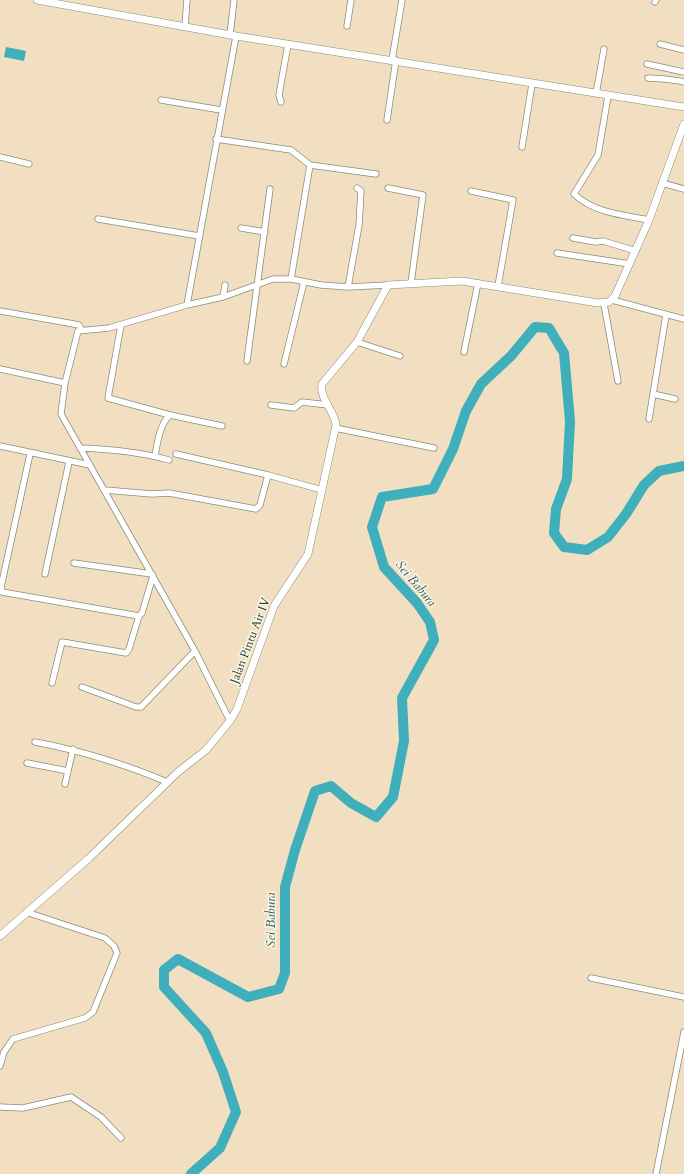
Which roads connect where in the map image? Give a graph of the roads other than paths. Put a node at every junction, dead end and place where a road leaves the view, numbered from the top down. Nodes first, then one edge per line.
1 (37, 0) edge
2 (187, 0) edge
3 (234, 0) edge
4 (351, 0) edge
5 (402, 0) edge
6 (347, 26) dead end
7 (184, 27) junction
8 (233, 35) junction
9 (288, 44) junction
10 (660, 44) dead end
11 (604, 48) dead end
12 (684, 50) edge
13 (394, 60) junction
14 (647, 64) dead end
15 (684, 72) edge
16 (648, 78) dead end
17 (684, 82) edge
18 (532, 84) junction
19 (596, 94) junction
20 (608, 96) junction
21 (161, 100) dead end
22 (281, 102) dead end
23 (684, 108) edge
24 (221, 110) junction
25 (387, 120) dead end
26 (684, 124) edge
27 (216, 139) junction
28 (522, 147) dead end
29 (0, 157) edge
30 (29, 164) dead end
31 (310, 165) junction
32 (376, 174) dead end
33 (662, 183) junction
34 (270, 188) dead end
35 (357, 188) dead end
36 (388, 188) dead end
37 (684, 189) edge
38 (471, 191) dead end
39 (98, 219) dead end
40 (649, 220) junction
41 (241, 228) dead end
42 (265, 232) junction
43 (199, 236) junction
44 (573, 238) dead end
45 (636, 251) junction
46 (557, 253) dead end
47 (630, 264) junction
48 (291, 279) junction
49 (304, 282) junction
50 (411, 283) junction
51 (478, 283) junction
52 (388, 285) junction
53 (225, 286) dead end
54 (258, 286) junction
55 (498, 286) junction
56 (348, 287) junction
57 (223, 298) junction
58 (612, 300) junction
59 (604, 304) junction
60 (187, 305) junction
61 (0, 311) edge
62 (666, 315) junction
63 (684, 319) edge
64 (121, 325) junction
65 (81, 329) junction
66 (357, 342) junction
67 (464, 352) dead end
68 (400, 356) dead end
69 (248, 361) dead end
70 (284, 364) dead end
71 (0, 369) edge
72 (618, 381) dead end
73 (65, 383) junction
74 (653, 394) junction
75 (675, 399) dead end
76 (271, 405) dead end
77 (328, 405) junction
78 (170, 415) junction
79 (649, 419) dead end
80 (222, 426) dead end
81 (335, 428) junction
82 (0, 446) edge
83 (80, 448) junction
84 (434, 448) dead end
85 (30, 454) junction
86 (176, 454) dead end
87 (155, 456) junction
88 (168, 460) dead end
89 (69, 462) junction
90 (90, 465) junction
91 (268, 475) junction
92 (105, 490) junction
93 (322, 490) junction
94 (74, 563) dead end
95 (44, 574) dead end
96 (152, 575) junction
97 (139, 616) junction
98 (195, 651) junction
99 (52, 683) dead end
100 (82, 687) dead end
101 (230, 721) junction
102 (34, 742) dead end
103 (74, 749) junction
104 (27, 763) dead end
105 (68, 771) junction
106 (167, 782) junction
107 (66, 784) dead end
108 (26, 912) junction
109 (0, 936) edge
110 (591, 978) dead end
111 (684, 997) edge
112 (684, 1032) edge
113 (0, 1066) edge
114 (0, 1107) edge
115 (121, 1138) dead end
116 (656, 1174) edge

1 - 7 main road
2 - 7 street
3 - 8 street
4 - 6 street
5 - 13 street
7 - 8 main road
8 - 9 main road
8 - 24 street
9 - 13 main road
9 - 22 street
10 - 12 street
11 - 19 street
13 - 18 main road
13 - 25 street
14 - 15 street
16 - 17 street
18 - 19 main road
18 - 28 street
19 - 20 main road
20 - 23 main road
20 - 40 street
21 - 24 street
24 - 27 street
26 - 33 main road
27 - 31 street
27 - 43 street
29 - 30 street
31 - 32 street
31 - 48 street
33 - 37 street
33 - 40 main road
34 - 42 street
35 - 56 street
36 - 50 street
38 - 55 street
39 - 43 street
40 - 45 main road
41 - 42 street
42 - 54 street
43 - 60 street
44 - 45 street
45 - 47 main road
46 - 47 street
47 - 58 main road
48 - 49 street
48 - 54 street
49 - 56 street
49 - 70 street
50 - 51 main road
50 - 52 main road
51 - 55 main road
51 - 67 street
52 - 56 street
52 - 66 main road, Jalan Pintu Air IV
53 - 57 street
54 - 57 street
54 - 69 street
55 - 59 main road
57 - 60 street
58 - 59 main road
58 - 62 street
59 - 72 street
60 - 64 street
61 - 65 street
62 - 63 street
62 - 74 street
64 - 65 street
64 - 78 street
65 - 73 street
66 - 68 street
66 - 77 main road, Jalan Pintu Air IV
71 - 73 street
73 - 83 street
74 - 75 street
74 - 79 street
76 - 77 street
77 - 81 main road, Jalan Pintu Air IV
78 - 80 street
78 - 87 street
81 - 84 street
81 - 93 main road, Jalan Pintu Air IV
82 - 85 street
83 - 87 street
83 - 90 street
85 - 89 street
85 - 97 street
86 - 91 street
87 - 88 street
89 - 90 street
89 - 95 street
90 - 92 street
91 - 92 street
91 - 93 street
92 - 96 street
93 - 101 main road, Jalan Pintu Air IV
94 - 96 street
96 - 97 street
96 - 98 street
97 - 99 street
98 - 100 street
98 - 101 street
101 - 106 main road, Jalan Pintu Air IV
102 - 103 street
103 - 105 street
103 - 106 street
104 - 105 street
105 - 107 street
106 - 108 main road, Jalan Pintu Air IV
108 - 109 main road, Jalan Pintu Air IV
108 - 113 street
110 - 111 street
112 - 116 street
114 - 115 street

